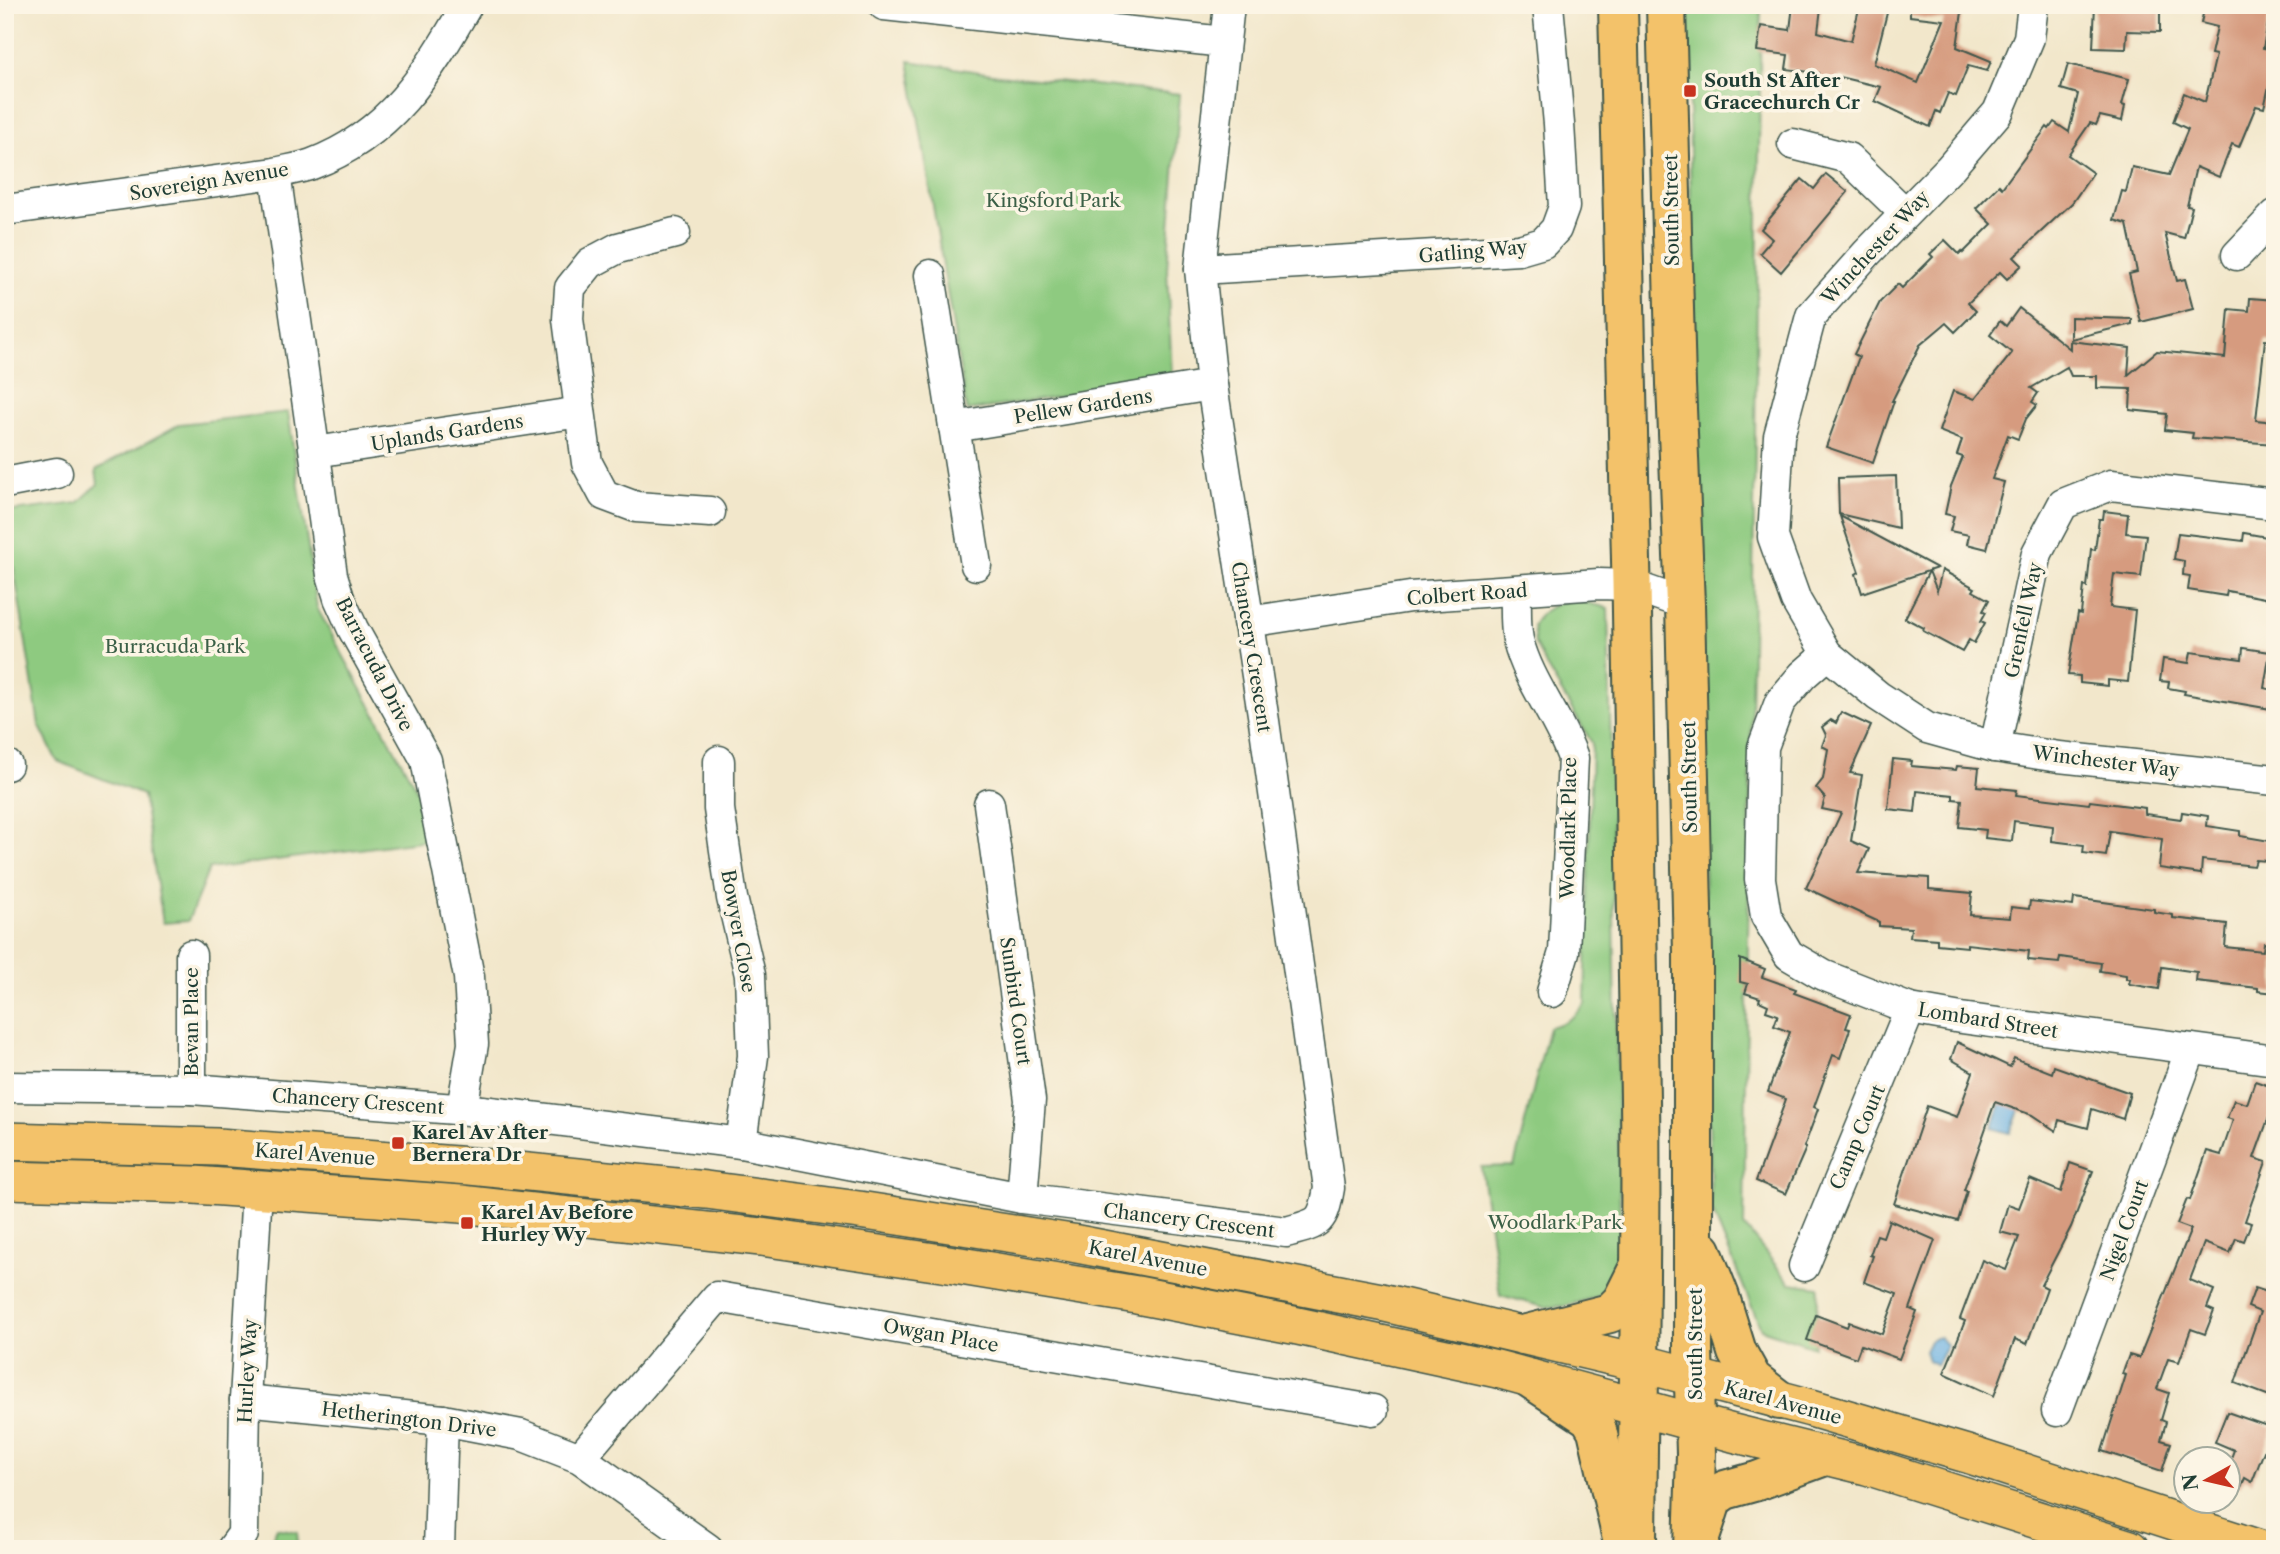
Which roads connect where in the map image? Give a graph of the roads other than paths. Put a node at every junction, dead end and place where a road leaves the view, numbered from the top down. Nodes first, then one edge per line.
1 (467, 5) edge
2 (884, 5) edge
3 (1229, 5) edge
4 (1548, 5) edge
5 (1618, 5) edge
6 (1666, 5) edge
7 (2033, 5) edge
8 (1224, 43) junction
9 (1794, 145) dead end
10 (275, 173) junction
11 (5, 210) edge
12 (1905, 213) junction
13 (2275, 215) edge
14 (675, 233) dead end
15 (2237, 255) dead end
16 (1200, 269) junction
17 (930, 275) dead end
18 (1212, 385) junction
19 (580, 412) junction
20 (954, 427) junction
21 (315, 452) junction
22 (57, 473) dead end
23 (5, 483) edge
24 (2275, 504) edge
25 (710, 512) dead end
26 (976, 565) dead end
27 (1631, 585) junction
28 (1516, 591) junction
29 (1685, 604) junction
30 (1248, 622) junction
31 (1827, 654) junction
32 (1995, 747) junction
33 (719, 761) dead end
34 (2275, 780) edge
35 (989, 804) dead end
36 (191, 954) dead end
37 (1552, 992) dead end
38 (1910, 1009) junction
39 (2190, 1049) junction
40 (2275, 1060) edge
41 (5, 1087) edge
42 (191, 1089) junction
43 (462, 1109) junction
44 (5, 1141) edge
45 (741, 1143) junction
46 (218, 1147) junction
47 (312, 1153) junction
48 (5, 1180) edge
49 (257, 1190) junction
50 (1022, 1198) junction
51 (1695, 1233) junction
52 (1640, 1265) junction
53 (1804, 1266) dead end
54 (1523, 1335) junction
55 (1640, 1363) junction
56 (1694, 1378) junction
57 (1531, 1379) junction
58 (245, 1400) junction
59 (1779, 1400) junction
60 (1637, 1407) junction
61 (1373, 1410) dead end
62 (2057, 1411) dead end
63 (443, 1420) junction
64 (1695, 1423) junction
65 (1825, 1456) junction
66 (580, 1458) junction
67 (232, 1549) edge
68 (439, 1549) edge
69 (708, 1549) edge
70 (1624, 1549) edge
71 (1637, 1549) edge
72 (1695, 1549) edge
73 (2130, 1549) edge
74 (2260, 1549) edge

1 - 10 street, Sovereign Avenue
2 - 8 street
3 - 8 street, Chancery Crescent
4 - 16 street, Gatling Way
5 - 27 highway
6 - 29 highway, South Street
7 - 12 street, Winchester Way
8 - 16 street, Chancery Crescent
9 - 12 street
10 - 11 street, Sovereign Avenue
10 - 21 street, Barracuda Drive
12 - 31 street, Winchester Way
13 - 15 street
14 - 19 street
16 - 18 street, Chancery Crescent
17 - 20 street
18 - 20 street, Pellew Gardens
18 - 30 street, Chancery Crescent
19 - 21 street, Uplands Gardens
19 - 25 street
20 - 26 street
21 - 43 street, Barracuda Drive
22 - 23 street
24 - 32 street, Grenfell Way
27 - 28 street, Colbert Road
27 - 29 street, Colbert Road
27 - 52 highway
28 - 30 street, Colbert Road
28 - 37 street, Woodlark Place
29 - 51 highway, South Street
30 - 50 street, Chancery Crescent
31 - 32 street, Winchester Way
31 - 38 street, Lombard Street
32 - 34 street, Winchester Way
33 - 45 street, Bowyer Close
35 - 50 street, Sunbird Court
36 - 42 street, Bevan Place
38 - 39 street, Lombard Street
38 - 53 street, Camp Court
39 - 40 street, Lombard Street
39 - 62 street, Nigel Court
41 - 42 street, Chancery Crescent
42 - 43 street, Chancery Crescent
43 - 45 street, Chancery Crescent
44 - 46 main road, Karel Avenue
45 - 50 street, Chancery Crescent
46 - 47 main road, Karel Avenue
46 - 49 street
47 - 49 street
47 - 54 main road, Karel Avenue
48 - 49 main road, Karel Avenue
49 - 57 main road, Karel Avenue
49 - 58 street, Hurley Way
51 - 56 highway, South Street
51 - 59 highway
52 - 54 highway
52 - 55 highway
54 - 55 main road, Karel Avenue
55 - 56 main road, Karel Avenue
55 - 60 highway
56 - 59 main road, Karel Avenue
56 - 64 highway, South Street
57 - 60 main road, Karel Avenue
57 - 70 highway
58 - 63 street, Hetherington Drive
58 - 67 street, Hurley Way
59 - 74 main road, Karel Avenue
60 - 64 main road, Karel Avenue
60 - 71 highway
61 - 66 street, Owgan Place
63 - 66 street, Hetherington Drive
63 - 68 street
64 - 65 main road, Karel Avenue
64 - 72 highway, South Street
65 - 72 highway
65 - 73 main road, Karel Avenue
66 - 69 street, Hetherington Drive

